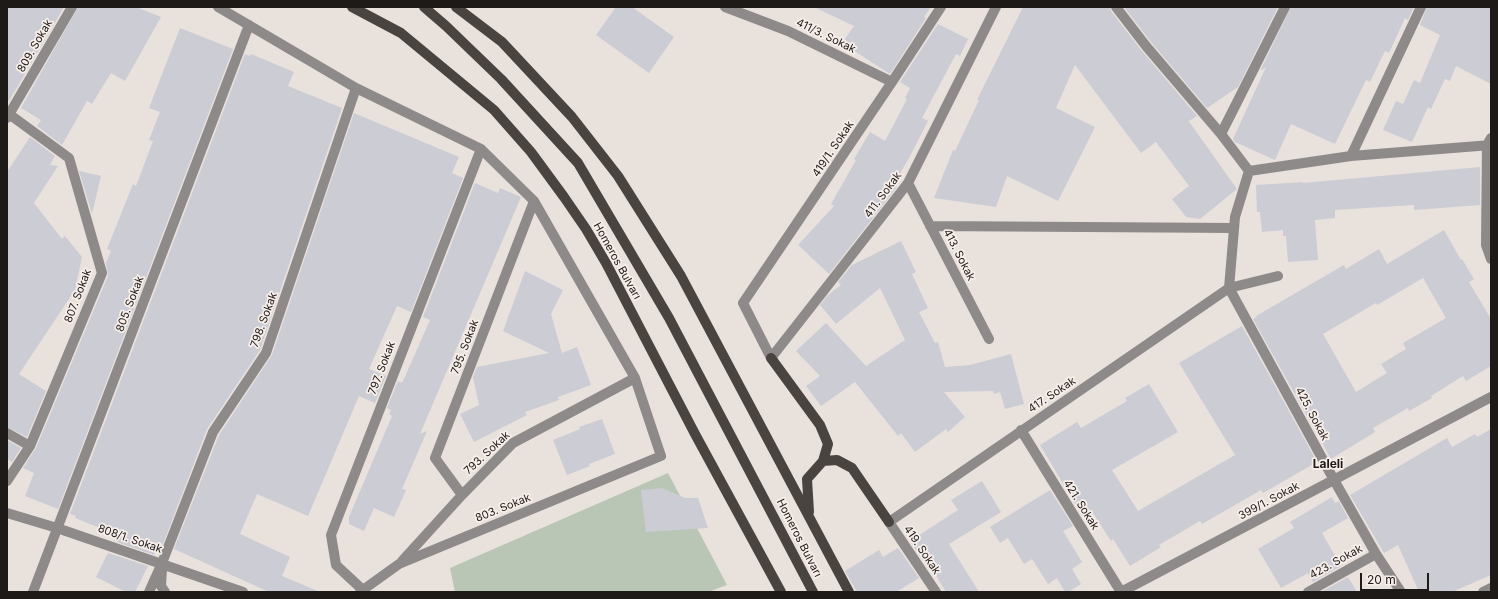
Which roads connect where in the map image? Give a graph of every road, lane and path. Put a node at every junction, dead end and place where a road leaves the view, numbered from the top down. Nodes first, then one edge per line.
1 (72, 7) edge
2 (218, 7) edge
3 (352, 7) edge
4 (424, 7) edge
5 (456, 7) edge
6 (725, 7) edge
7 (941, 7) edge
8 (996, 7) edge
9 (1116, 7) edge
10 (1285, 7) edge
11 (1422, 7) edge
12 (249, 25) junction
13 (892, 82) junction
14 (356, 88) junction
15 (8, 116) edge
16 (1221, 134) junction
17 (1490, 143) edge
18 (481, 149) junction
19 (1351, 156) junction
20 (1249, 171) junction
21 (908, 183) junction
22 (534, 201) junction
23 (930, 226) junction
24 (1234, 228) junction
25 (1491, 259) edge
26 (1278, 276) dead end
27 (1229, 288) junction
28 (989, 339) dead end
29 (771, 358) junction
30 (635, 378) junction
31 (1491, 397) edge
32 (1021, 430) junction
33 (7, 433) edge
34 (30, 446) junction
35 (823, 461) junction
36 (1334, 480) junction
37 (7, 481) edge
38 (462, 495) junction
39 (7, 513) edge
40 (809, 516) junction
41 (889, 522) junction
42 (57, 528) junction
43 (1376, 554) junction
44 (162, 563) junction
45 (399, 564) junction
46 (1491, 588) edge
47 (363, 591) edge
48 (32, 592) edge
49 (149, 592) edge
50 (165, 592) edge
51 (243, 592) edge
52 (781, 592) edge
53 (813, 592) edge
54 (849, 592) edge
55 (936, 592) edge
56 (1121, 592) edge
57 (1308, 592) edge
58 (1401, 592) edge
59 (1483, 592) edge

1 - 15 street, 809. Sokak
2 - 12 street
3 - 52 main road, Homeros Bulvarı
4 - 53 main road, Homeros Bulvarı
5 - 40 main road
6 - 13 street, 411/3. Sokak
7 - 13 street, 419/1. Sokak
8 - 21 street, 411. Sokak
9 - 16 street
10 - 16 street
11 - 19 street
12 - 14 street
12 - 42 street, 805. Sokak
13 - 29 street, 419/1. Sokak
14 - 18 street
14 - 44 street, 798. Sokak
15 - 34 street, 807. Sokak
16 - 20 street
17 - 19 street
17 - 25 street
18 - 22 street
18 - 47 street, 797. Sokak
19 - 20 street
20 - 24 street
21 - 23 street, 413. Sokak
21 - 29 street, 411. Sokak
22 - 30 street
22 - 38 street, 795. Sokak
23 - 24 street
23 - 28 street, 413. Sokak
24 - 27 street
26 - 27 street
27 - 32 street, 417. Sokak
27 - 36 street, 425. Sokak
29 - 35 main road
30 - 38 street, 793. Sokak
30 - 45 street, 803. Sokak
31 - 36 street, 399/1. Sokak
32 - 41 street, 417. Sokak
32 - 56 street, 421. Sokak
33 - 34 street
34 - 37 street, 807. Sokak
35 - 40 main road
35 - 41 main road
36 - 43 street, 425. Sokak
36 - 56 street, 399/1. Sokak
38 - 45 street, 793. Sokak
39 - 42 street, 808/1. Sokak
40 - 54 main road
41 - 55 street, 419. Sokak
42 - 44 street, 808/1. Sokak
42 - 48 street, 805. Sokak
43 - 57 street, 423. Sokak
43 - 58 street, 425. Sokak
44 - 49 street, 798. Sokak
44 - 50 street
44 - 51 street, 808/1. Sokak
45 - 47 street, 803. Sokak
46 - 59 street

